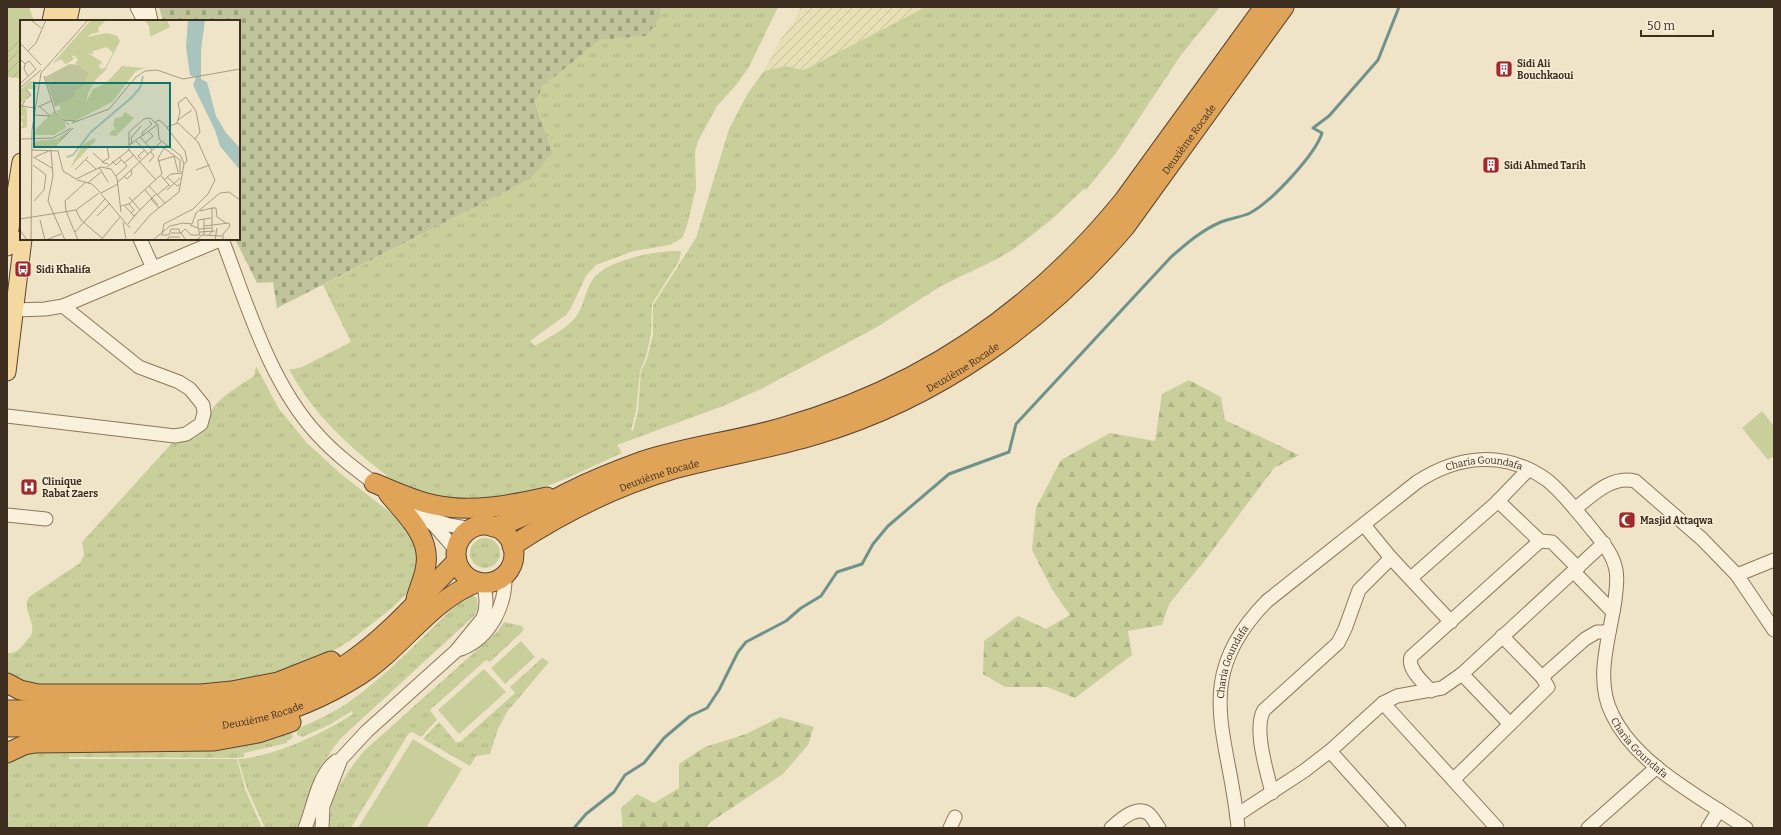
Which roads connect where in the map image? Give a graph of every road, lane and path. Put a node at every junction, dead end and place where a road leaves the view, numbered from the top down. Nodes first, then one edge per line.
1 (48, 7) edge
2 (54, 7) edge
3 (71, 7) edge
4 (137, 7) edge
5 (148, 7) edge
6 (1264, 7) edge
7 (1284, 7) edge
8 (51, 20) edge
9 (51, 20) edge
10 (68, 20) edge
11 (144, 20) edge
12 (151, 20) edge
13 (20, 168) edge
14 (23, 240) edge
15 (140, 240) edge
16 (220, 240) edge
17 (222, 240) edge
18 (7, 247) edge
19 (152, 268) junction
20 (63, 306) junction
21 (14, 310) junction
22 (7, 372) edge
23 (7, 416) edge
24 (1528, 470) junction
25 (381, 488) junction
26 (570, 491) junction
27 (1498, 501) junction
28 (1575, 509) junction
29 (7, 515) edge
30 (425, 517) junction
31 (46, 519) dead end
32 (1364, 524) junction
33 (493, 527) junction
34 (472, 528) junction
35 (1540, 541) junction
36 (1604, 543) junction
37 (512, 546) junction
38 (456, 555) junction
39 (1392, 558) junction
40 (1774, 560) edge
41 (1576, 570) junction
42 (505, 575) junction
43 (1737, 575) junction
44 (1411, 578) junction
45 (481, 583) junction
46 (414, 603) junction
47 (1613, 612) junction
48 (1451, 622) junction
49 (1774, 630) edge
50 (1609, 632) junction
51 (1502, 636) junction
52 (368, 648) junction
53 (456, 651) junction
54 (1462, 674) junction
55 (1542, 678) junction
56 (7, 683) edge
57 (343, 685) junction
58 (1431, 690) junction
59 (1383, 703) junction
60 (7, 710) edge
61 (1510, 724) junction
62 (7, 727) edge
63 (1330, 751) junction
64 (7, 753) edge
65 (341, 759) junction
66 (1656, 767) junction
67 (1454, 779) junction
68 (1272, 793) junction
69 (1719, 810) junction
70 (1238, 822) edge
71 (1114, 827) edge
72 (306, 828) edge
73 (322, 828) edge
74 (1159, 828) edge
75 (1398, 828) edge
76 (1497, 828) edge
77 (1588, 828) edge
78 (1708, 828) edge
79 (1746, 828) edge

1 - 8 main road
2 - 9 main road
3 - 10 main road
4 - 11 street
5 - 12 street
6 - 26 highway, Deuxième Rocade
7 - 37 highway, Deuxième Rocade
13 - 18 main road
14 - 21 main road
15 - 19 street
16 - 19 street
17 - 25 street
19 - 20 street
20 - 21 street
20 - 23 street
21 - 22 main road
24 - 27 street
24 - 28 street, Charia Goundafa
24 - 32 street, Charia Goundafa
25 - 26 highway
25 - 30 street
25 - 46 highway
26 - 33 highway, Deuxième Rocade
27 - 35 street
27 - 44 street
28 - 36 street, Charia Goundafa
28 - 43 street
29 - 31 street
30 - 34 street
30 - 38 street
32 - 39 street
32 - 70 street, Charia Goundafa
33 - 34 highway
33 - 37 highway
34 - 38 highway
35 - 41 street
35 - 48 street
36 - 41 street
36 - 47 street, Charia Goundafa
37 - 42 highway
38 - 45 highway
38 - 46 highway, Deuxième Rocade
39 - 44 street
39 - 68 street
40 - 43 street
41 - 47 street
41 - 51 street
42 - 45 highway
42 - 53 street
43 - 49 street
44 - 48 street
45 - 53 street
45 - 57 highway, Deuxième Rocade
46 - 52 highway, Deuxième Rocade
47 - 50 street, Charia Goundafa
48 - 58 street
50 - 55 street
50 - 66 street, Charia Goundafa
51 - 54 street
51 - 55 street
52 - 56 highway
52 - 60 highway, Deuxième Rocade
53 - 65 street
54 - 58 street
54 - 61 street
55 - 61 street
57 - 62 highway, Deuxième Rocade
57 - 64 highway
58 - 59 street
59 - 63 street
59 - 67 street
61 - 67 street
63 - 68 street
63 - 75 street
65 - 72 street
65 - 73 street
66 - 69 street, Charia Goundafa
66 - 77 street
67 - 76 street
68 - 70 street
69 - 78 street
69 - 79 street, Charia Goundafa
71 - 74 street

